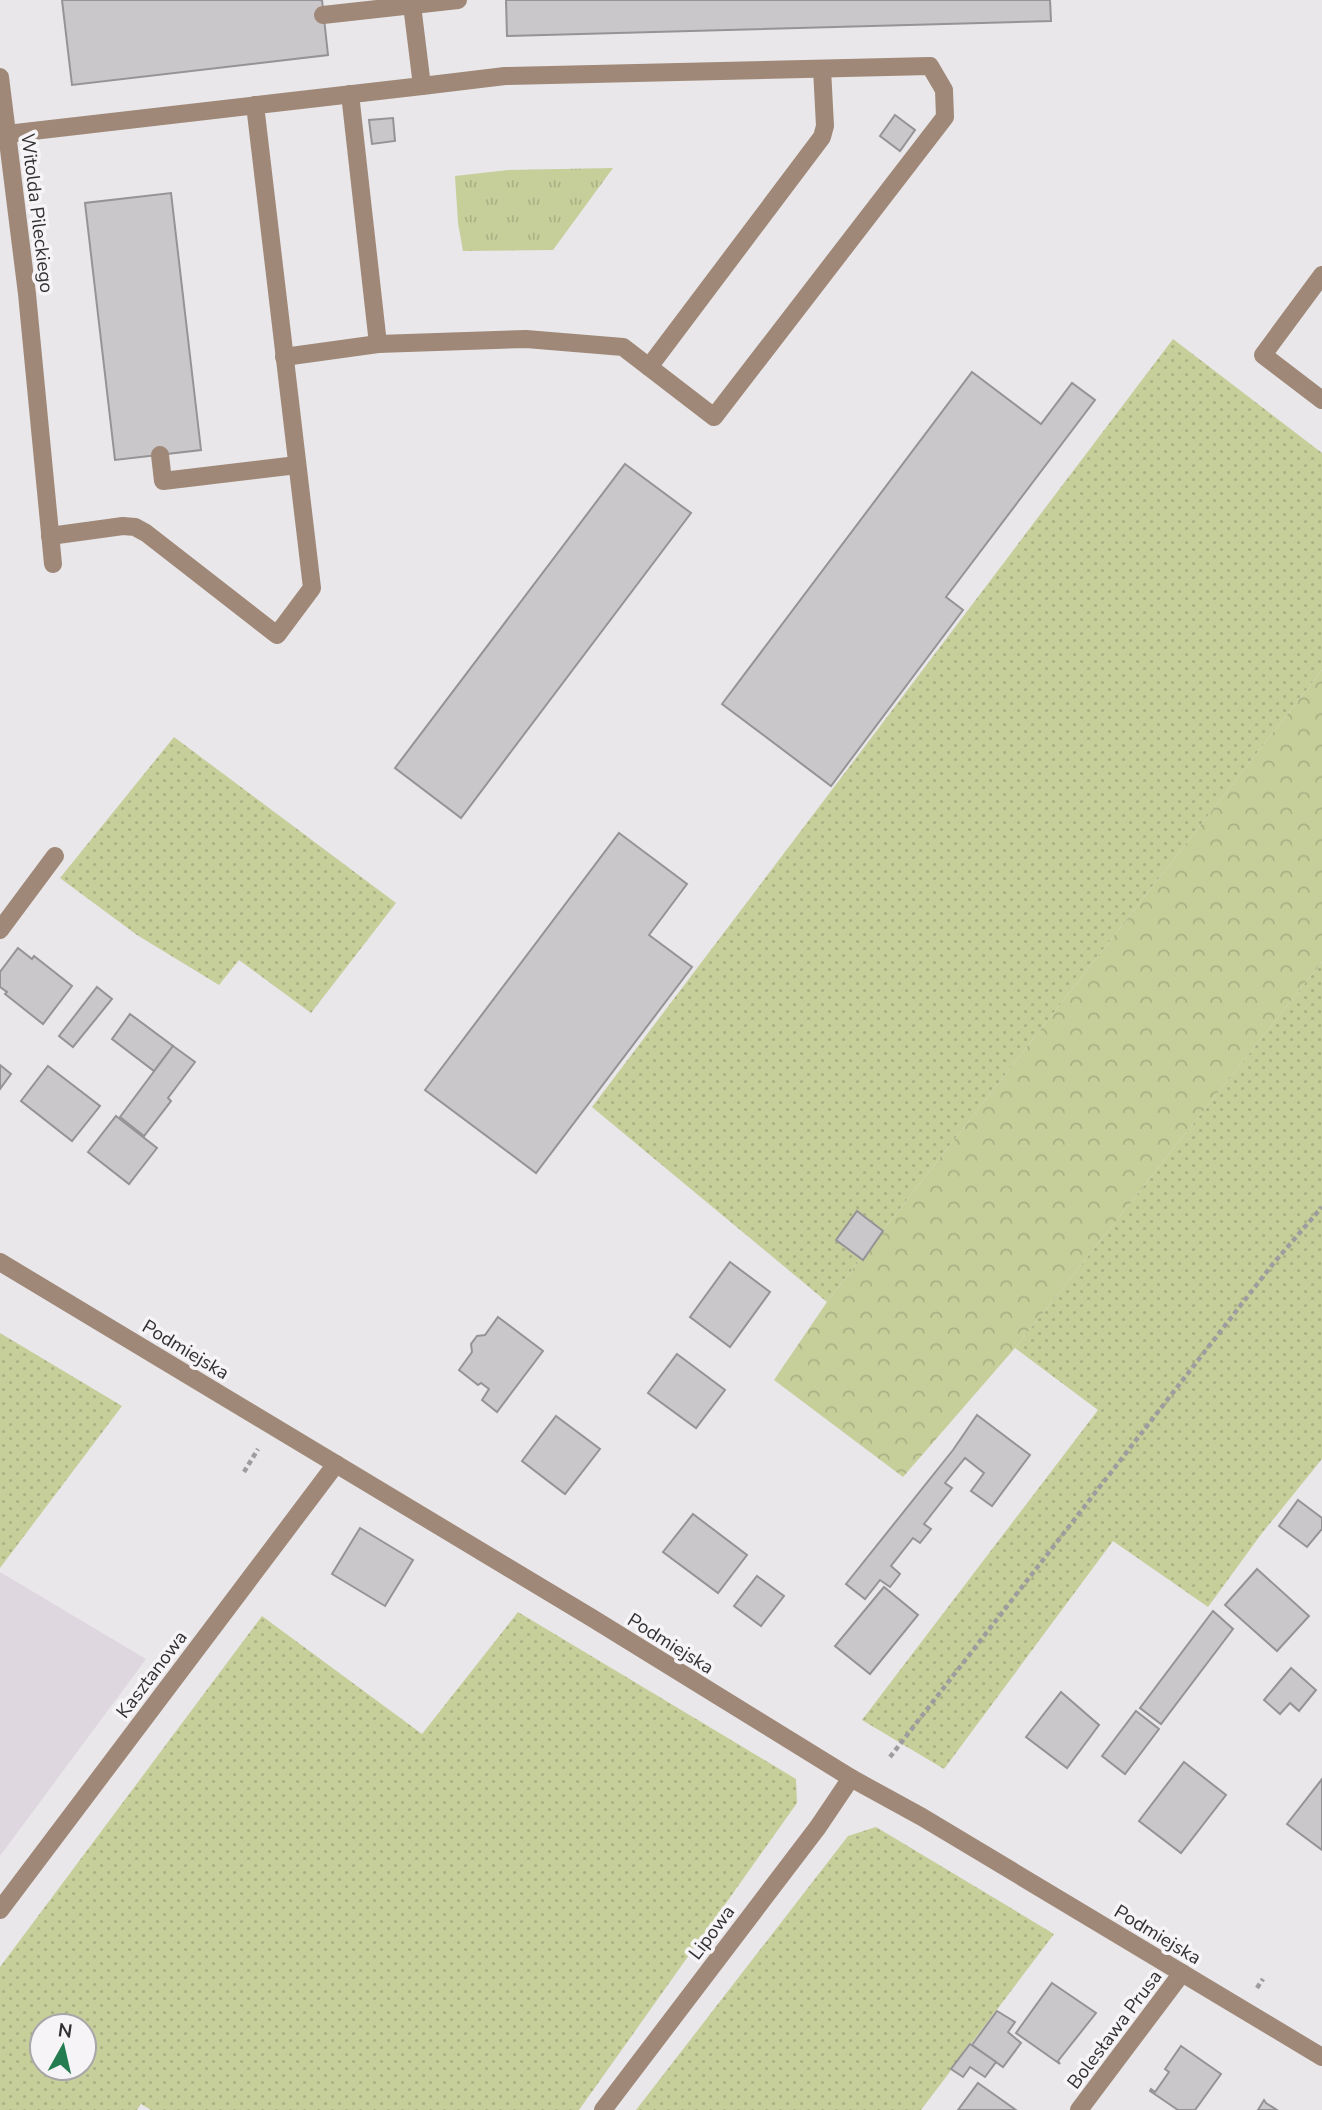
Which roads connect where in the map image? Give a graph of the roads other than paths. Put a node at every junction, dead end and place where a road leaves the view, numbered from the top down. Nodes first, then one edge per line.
1 (458, 0) edge
2 (412, 5) junction
3 (323, 15) dead end
4 (822, 69) junction
5 (0, 77) edge
6 (422, 86) junction
7 (350, 94) junction
8 (254, 105) junction
9 (7, 134) junction
10 (18, 227) junction
11 (0, 229) edge
12 (1322, 275) edge
13 (378, 344) junction
14 (284, 357) junction
15 (649, 367) junction
16 (1322, 400) edge
17 (160, 455) dead end
18 (297, 465) junction
19 (50, 536) junction
20 (53, 564) dead end
21 (55, 856) dead end
22 (0, 930) edge
23 (0, 1262) edge
24 (336, 1464) junction
25 (851, 1778) junction
26 (0, 1910) edge
27 (1182, 1973) junction
28 (1322, 2057) edge
29 (603, 2110) edge
30 (1079, 2110) edge

1 - 2 street
2 - 3 street
2 - 6 street
4 - 6 street
4 - 15 street
4 - 15 street
5 - 9 street, Witolda Pileckiego
6 - 7 street
7 - 8 street
7 - 13 street
8 - 9 street
8 - 14 street
9 - 10 street, Witolda Pileckiego
10 - 11 street
10 - 19 street, Witolda Pileckiego
12 - 16 street
13 - 14 street
13 - 15 street
14 - 18 street
17 - 18 street
18 - 19 street
19 - 20 street, Witolda Pileckiego
21 - 22 street
23 - 24 street, Podmiejska
24 - 25 street, Podmiejska
24 - 26 street, Kasztanowa
25 - 27 street, Podmiejska
25 - 29 street, Lipowa
27 - 28 street, Podmiejska
27 - 30 street, Bolesława Prusa

